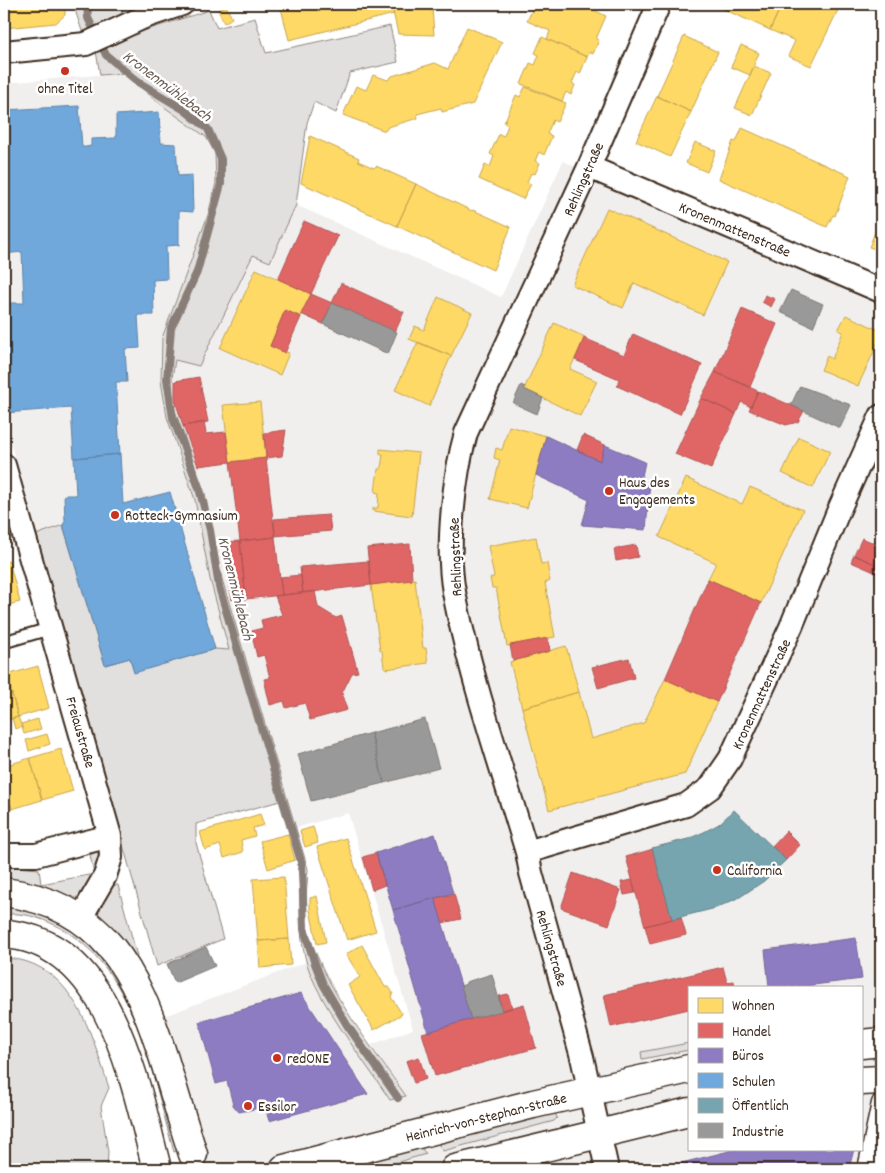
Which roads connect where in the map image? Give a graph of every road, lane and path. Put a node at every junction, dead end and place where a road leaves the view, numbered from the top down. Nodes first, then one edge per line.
1 (182, 4) edge
2 (659, 4) edge
3 (144, 10) edge
4 (4, 52) edge
5 (589, 167) junction
6 (881, 291) edge
7 (881, 416) edge
8 (4, 465) edge
9 (52, 628) junction
10 (4, 642) edge
11 (110, 836) junction
12 (527, 852) junction
13 (4, 855) edge
14 (4, 892) edge
15 (80, 919) junction
16 (4, 934) edge
17 (881, 1042) edge
18 (862, 1044) edge
19 (688, 1069) edge
20 (881, 1080) edge
21 (862, 1082) edge
22 (590, 1091) junction
23 (881, 1103) edge
24 (688, 1112) edge
25 (598, 1133) junction
26 (197, 1162) edge
27 (157, 1167) edge
28 (284, 1169) edge
29 (455, 1169) edge
30 (607, 1169) edge
31 (867, 1169) edge

1 - 3 street
2 - 5 street, Rehlingstraße
3 - 4 street
5 - 6 street, Kronenmattenstraße
5 - 12 street, Rehlingstraße
7 - 12 street, Kronenmattenstraße
8 - 9 street, Freiaustraße
9 - 10 lane
9 - 11 street, Freiaustraße
11 - 13 street
11 - 15 street, Freiaustraße
12 - 22 street, Rehlingstraße
14 - 15 main road
15 - 26 main road
16 - 27 main road
17 - 18 main road
19 - 22 main road, Heinrich-von-Stephan-Straße
20 - 21 main road
22 - 25 street, Rehlingstraße
22 - 28 main road, Heinrich-von-Stephan-Straße
23 - 31 street
24 - 25 main road
25 - 29 main road
25 - 30 street

